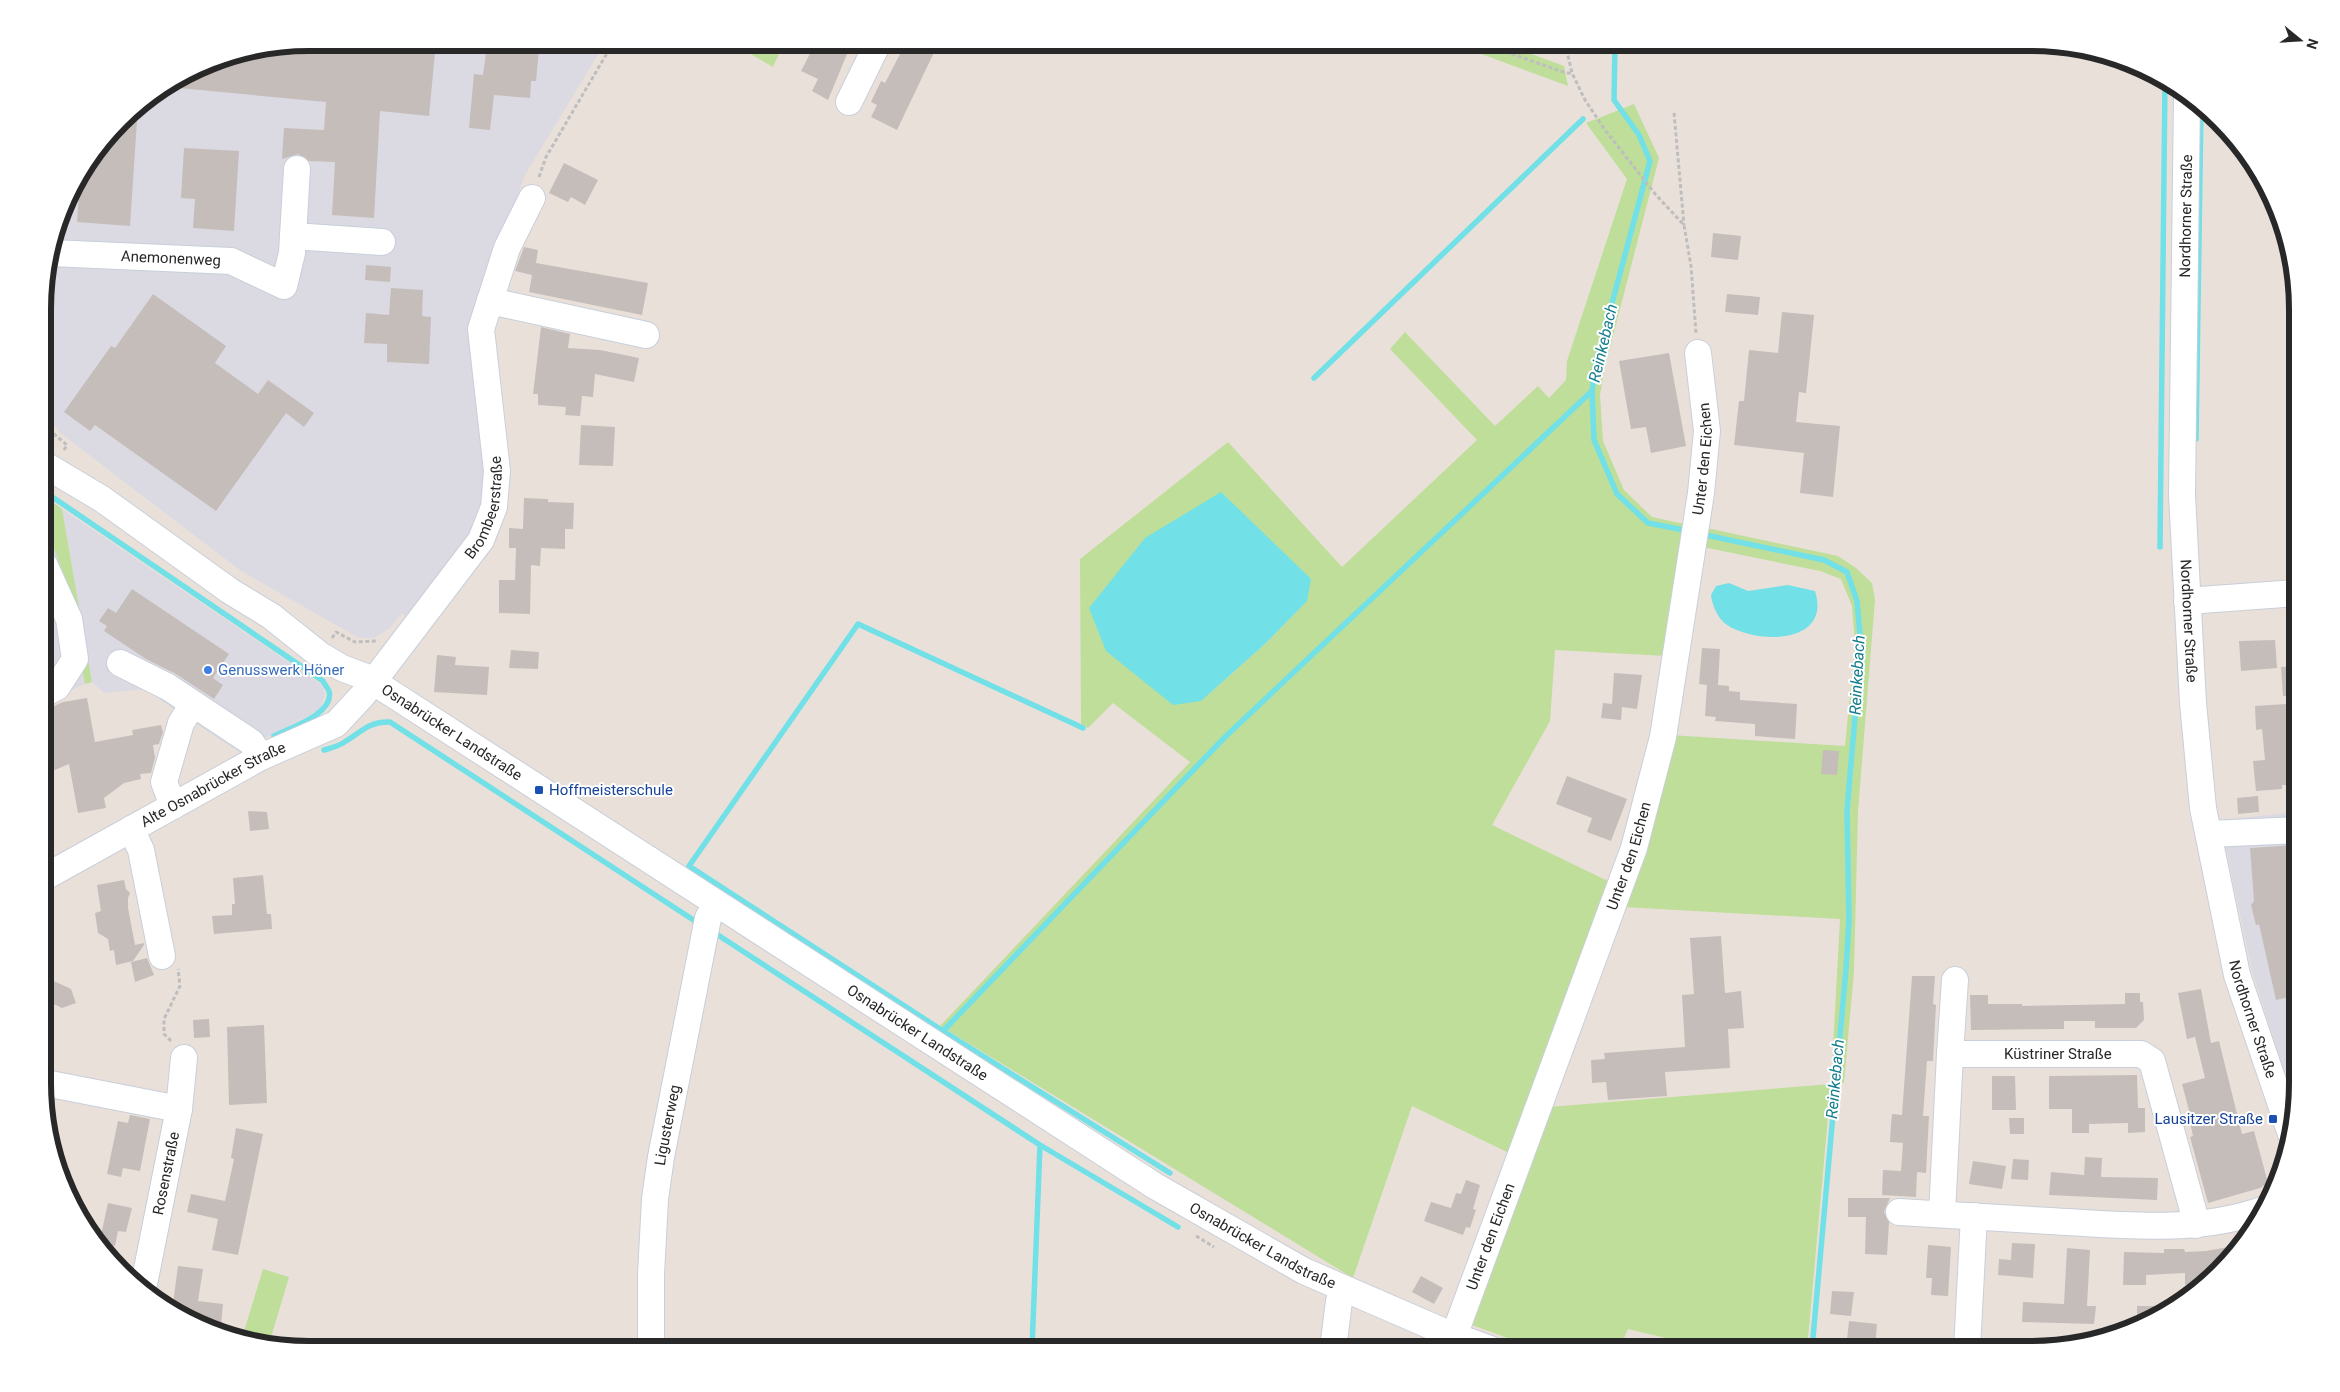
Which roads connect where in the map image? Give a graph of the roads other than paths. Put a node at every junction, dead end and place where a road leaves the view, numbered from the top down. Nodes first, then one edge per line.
1 (874, 51) edge
2 (849, 102) dead end
3 (2187, 104) edge
4 (298, 169) dead end
5 (532, 198) road end
6 (293, 236) junction
7 (382, 242) dead end
8 (57, 253) edge
9 (490, 301) junction
10 (646, 335) dead end
11 (1698, 353) road end
12 (56, 447) edge
13 (51, 469) edge
14 (102, 499) junction
15 (51, 579) edge
16 (2289, 594) edge
17 (2187, 601) junction
18 (271, 616) junction
19 (120, 663) dead end
20 (369, 679) junction
21 (51, 690) edge
22 (193, 704) junction
23 (261, 757) junction
24 (173, 806) junction
25 (131, 830) junction
26 (2289, 830) edge
27 (2209, 834) junction
28 (51, 874) edge
29 (716, 905) junction
30 (162, 956) road end
31 (1955, 980) dead end
32 (1950, 1054) junction
33 (184, 1058) road end
34 (51, 1084) edge
35 (2287, 1091) edge
36 (179, 1109) junction
37 (1899, 1212) dead end
38 (1942, 1214) junction
39 (2253, 1214) edge
40 (1974, 1216) junction
41 (2195, 1225) junction
42 (145, 1281) edge
43 (1343, 1289) junction
44 (1454, 1336) junction
45 (651, 1341) edge
46 (1334, 1341) edge
47 (1468, 1341) edge
48 (1967, 1341) edge

1 - 2 street
3 - 17 street, Nordhorner Straße
4 - 6 street
5 - 9 street, Brombeerstraße
6 - 7 street
6 - 8 street, Anemonenweg
9 - 10 street
9 - 20 street, Brombeerstraße
11 - 44 street, Unter den Eichen
12 - 14 street, Osnabrücker Landstraße
13 - 14 street, Osnabrücker Landstraße
14 - 18 street, Osnabrücker Landstraße
15 - 21 street
16 - 17 street
17 - 27 street, Nordhorner Straße
18 - 20 street, Osnabrücker Landstraße
18 - 20 street, Osnabrücker Landstraße
19 - 22 street
20 - 23 street, Alte Osnabrücker Straße
20 - 29 street, Osnabrücker Landstraße
22 - 23 street
22 - 24 street
23 - 24 street, Alte Osnabrücker Straße
24 - 25 street, Alte Osnabrücker Straße
25 - 28 street, Alte Osnabrücker Straße
25 - 30 street
26 - 27 street
27 - 35 street, Nordhorner Straße
29 - 43 street, Osnabrücker Landstraße
29 - 45 street, Ligusterweg
31 - 32 street
32 - 38 street
32 - 41 street, Küstriner Straße
33 - 36 street, Rosenstraße
34 - 36 street
36 - 42 street, Rosenstraße
37 - 38 street
38 - 40 street
39 - 41 street
40 - 41 street
40 - 48 street
43 - 44 street, Osnabrücker Landstraße
43 - 46 street
44 - 47 street, Osnabrücker Landstraße

